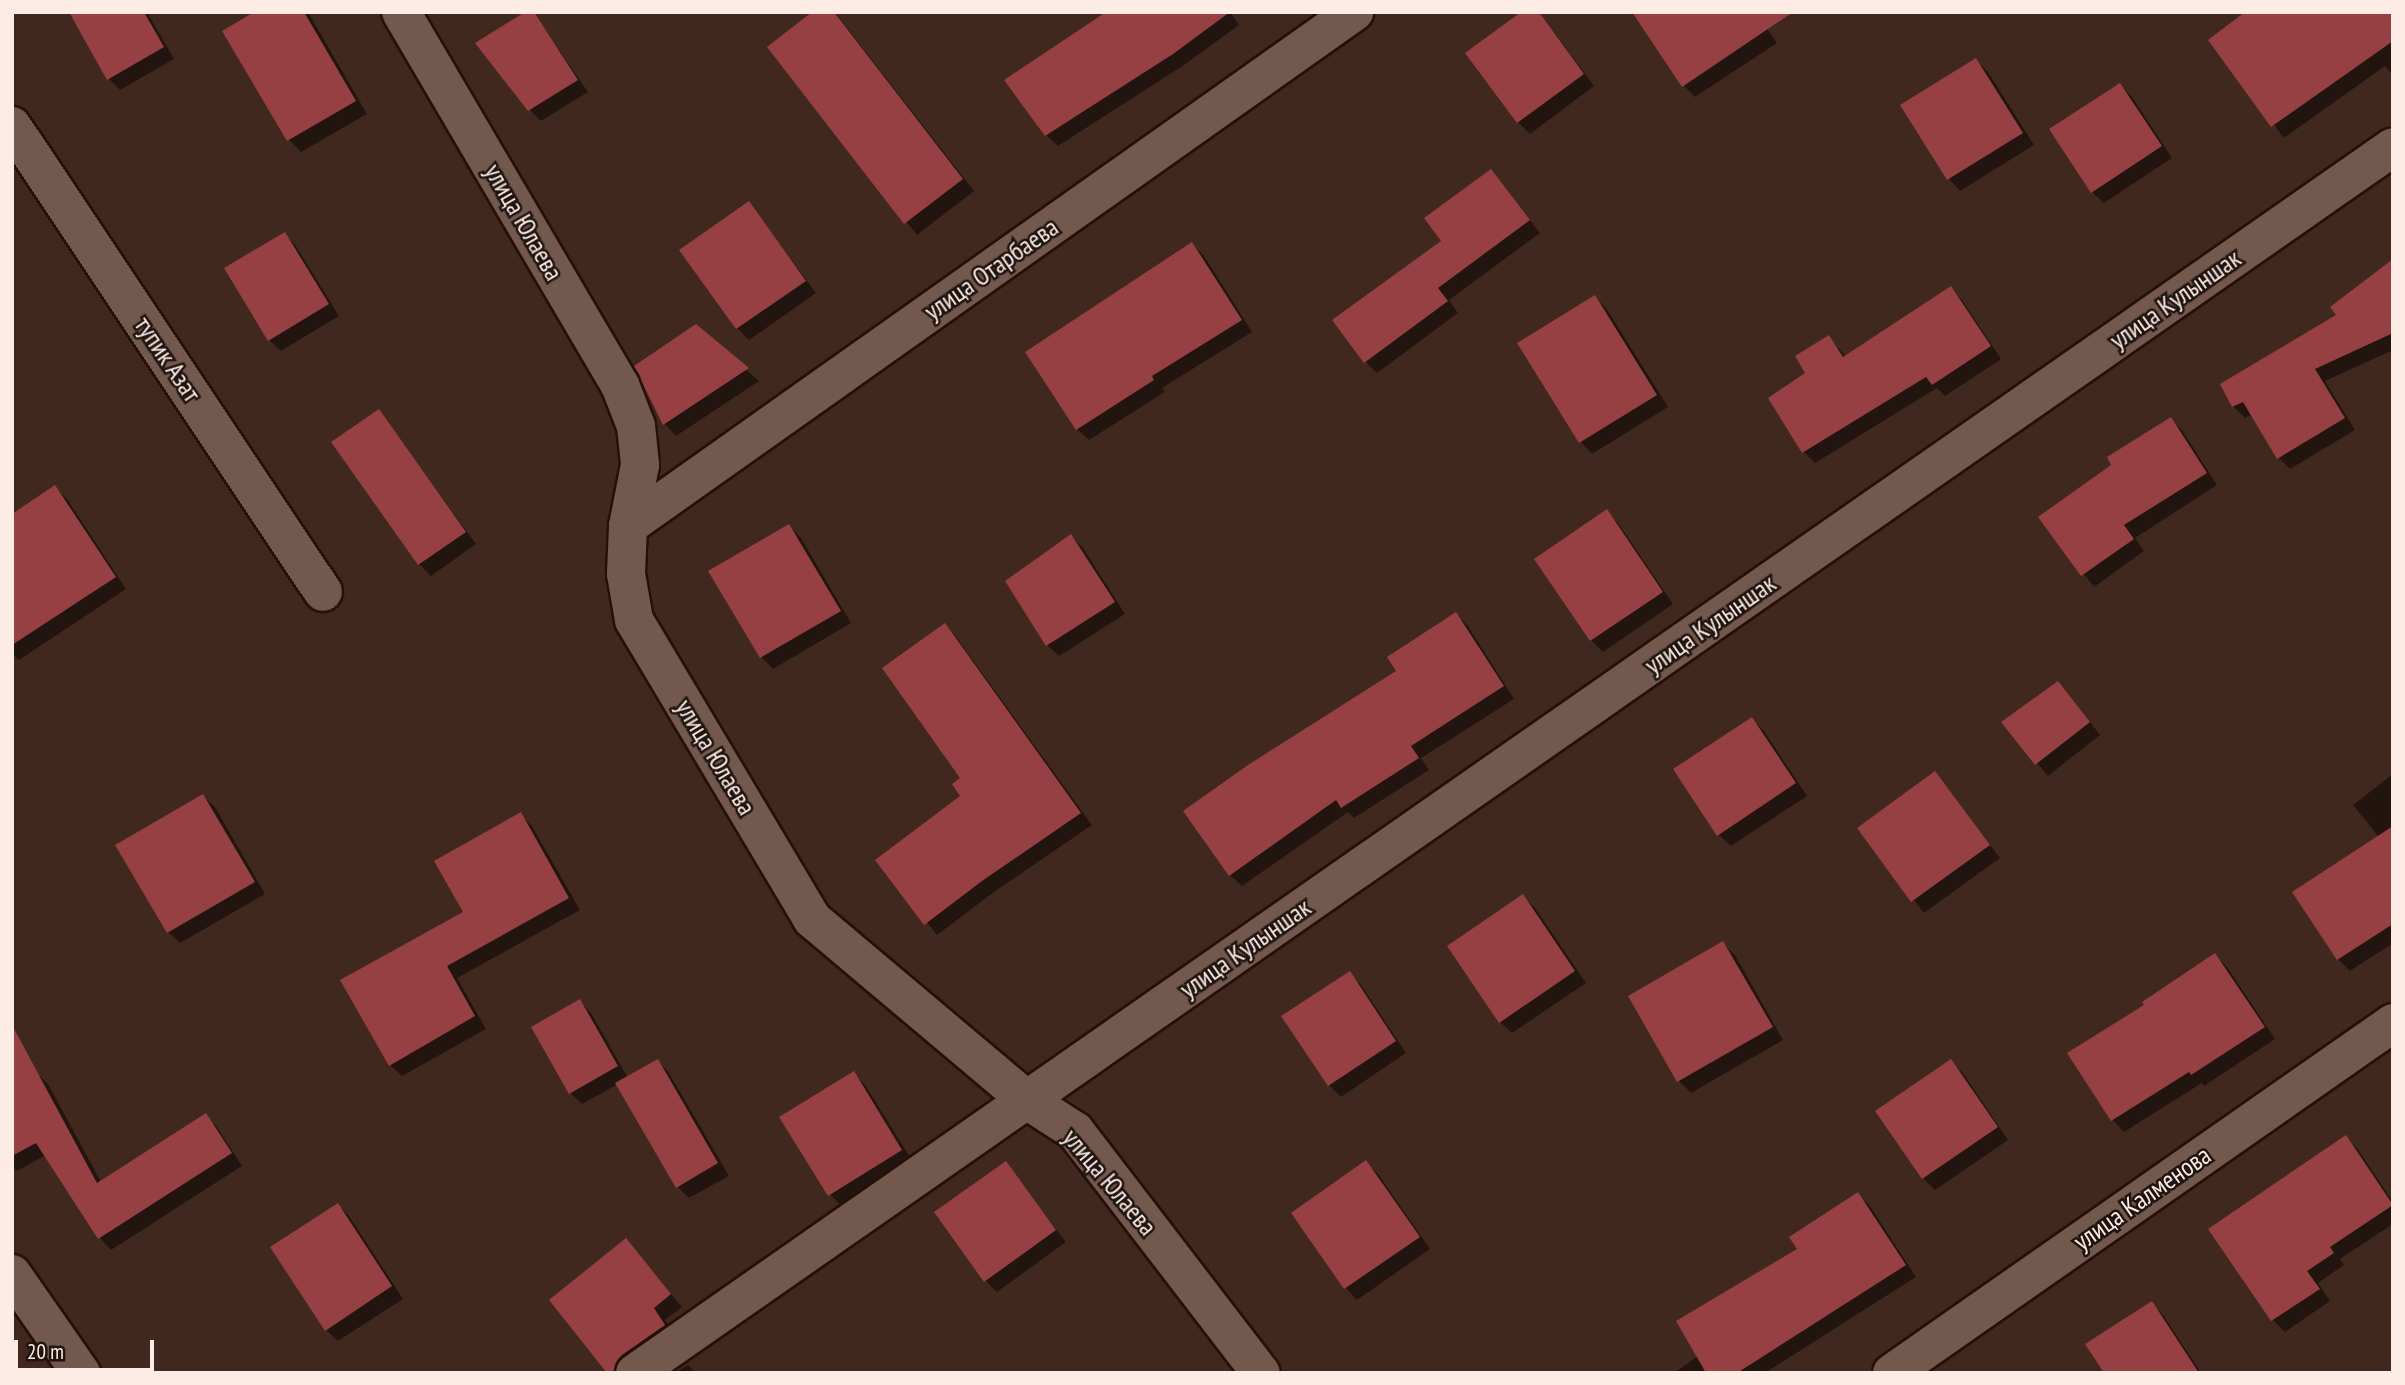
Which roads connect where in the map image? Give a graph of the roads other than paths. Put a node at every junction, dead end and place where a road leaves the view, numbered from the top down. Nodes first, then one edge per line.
1 (401, 12) edge
2 (1354, 12) edge
3 (12, 125) edge
4 (2393, 147) edge
5 (628, 526) junction
6 (323, 592) dead end
7 (2393, 1023) edge
8 (1027, 1100) junction
9 (12, 1274) edge
10 (81, 1373) edge
11 (635, 1373) edge
12 (1261, 1373) edge
13 (1892, 1373) edge

1 - 5 street, улица Юлаева
2 - 5 street, улица Отарбаева
3 - 6 street, тупик Азат
4 - 8 street, улица Кулыншак
5 - 8 street, улица Юлаева
7 - 13 street, улица Калменова
8 - 11 street, улица Кулыншак
8 - 12 street, улица Юлаева
9 - 10 street

